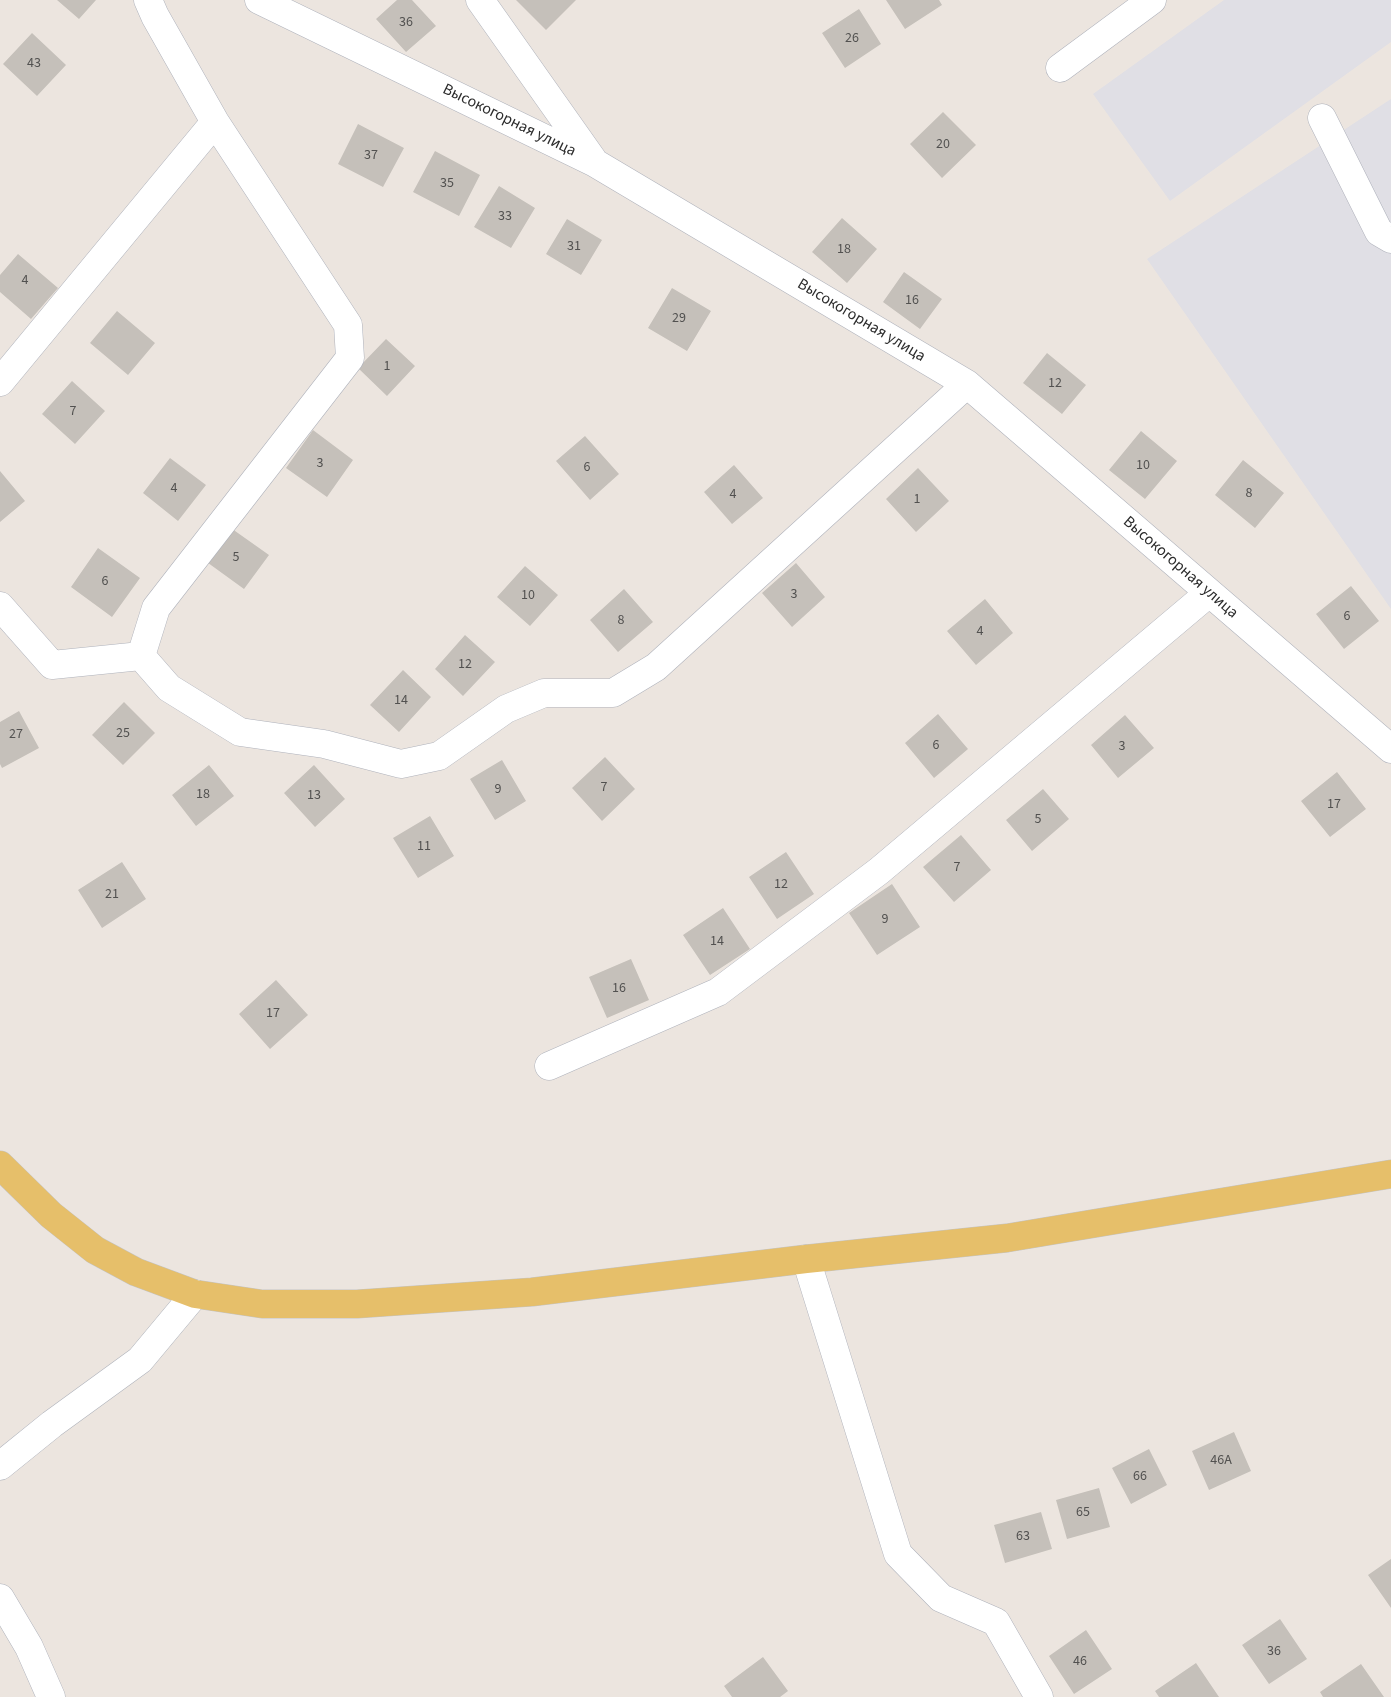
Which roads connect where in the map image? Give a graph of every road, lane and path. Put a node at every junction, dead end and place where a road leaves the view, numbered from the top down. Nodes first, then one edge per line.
1 (148, 0) edge
2 (259, 0) edge
3 (480, 0) edge
4 (1152, 0) edge
5 (1060, 68) dead end
6 (1322, 118) dead end
7 (215, 122) junction
8 (595, 163) junction
9 (1391, 239) edge
10 (0, 382) edge
11 (967, 384) junction
12 (1209, 593) junction
13 (0, 606) edge
14 (141, 656) junction
15 (1391, 750) edge
16 (549, 1066) dead end
17 (0, 1165) edge
18 (1391, 1174) edge
19 (806, 1259) junction
20 (195, 1294) junction
21 (0, 1466) edge
22 (0, 1598) edge
23 (51, 1697) edge
24 (1039, 1697) edge

1 - 7 street
2 - 8 street, Высокогорная улица
3 - 8 street
4 - 5 street
6 - 9 street
7 - 10 street
7 - 14 street
8 - 11 street, Высокогорная улица
11 - 12 street, Высокогорная улица
11 - 14 street
12 - 15 street, Высокогорная улица
12 - 16 street
13 - 14 street
17 - 20 main road
18 - 19 main road
19 - 20 main road
19 - 24 street
20 - 21 street
22 - 23 street

